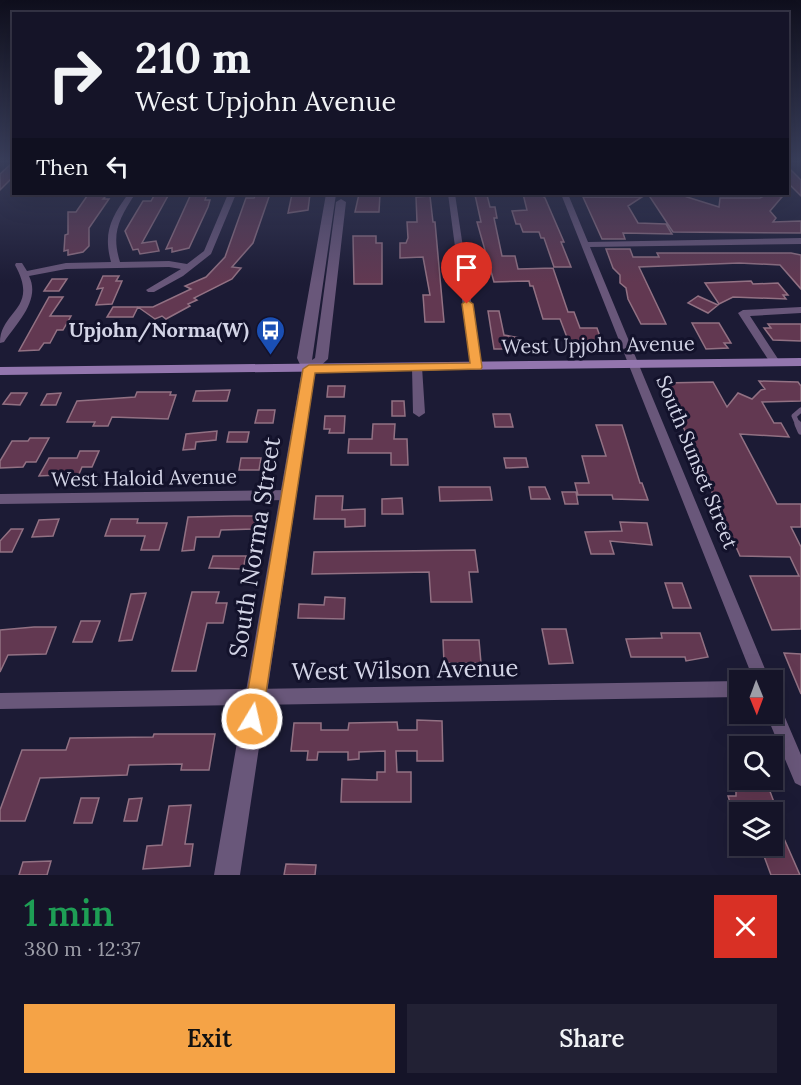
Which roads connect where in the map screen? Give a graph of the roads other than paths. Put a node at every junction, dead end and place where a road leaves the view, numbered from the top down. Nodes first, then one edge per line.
1 (126, 201) edge
2 (229, 201) edge
3 (330, 201) edge
4 (341, 201) edge
5 (452, 201) edge
6 (567, 201) edge
7 (801, 241) edge
8 (585, 245) junction
9 (116, 265) junction
10 (189, 267) junction
11 (151, 290) dead end
12 (801, 310) edge
13 (0, 340) edge
14 (775, 362) junction
15 (801, 362) edge
16 (633, 364) junction
17 (417, 367) junction
18 (476, 367) junction
19 (309, 369) junction
20 (0, 371) edge
21 (801, 410) edge
22 (419, 413) dead end
23 (801, 431) edge
24 (289, 495) junction
25 (0, 499) edge
26 (758, 670) edge
27 (729, 689) edge
28 (256, 697) junction
29 (0, 701) edge
30 (779, 724) edge
31 (801, 777) edge
32 (227, 875) edge

1 - 9 street
2 - 10 street
3 - 19 street, South Norma Street
4 - 19 street, South Norma Street
5 - 18 street
6 - 8 street, South Sunset Street
7 - 8 street
8 - 16 street, South Sunset Street
9 - 10 street
9 - 13 street
10 - 11 street
12 - 14 street
14 - 15 main road, West Upjohn Avenue
14 - 16 main road, West Upjohn Avenue
16 - 18 main road, West Upjohn Avenue
16 - 26 street, South Sunset Street
17 - 18 main road, West Upjohn Avenue
17 - 19 main road, West Upjohn Avenue
17 - 22 street
19 - 20 main road, West Upjohn Avenue
19 - 24 street, South Norma Street
21 - 23 lane
24 - 25 street, West Haloid Avenue
24 - 28 street, South Norma Street
27 - 28 street, West Wilson Avenue
28 - 29 street, West Wilson Avenue
28 - 32 street, South Norma Street
30 - 31 street

